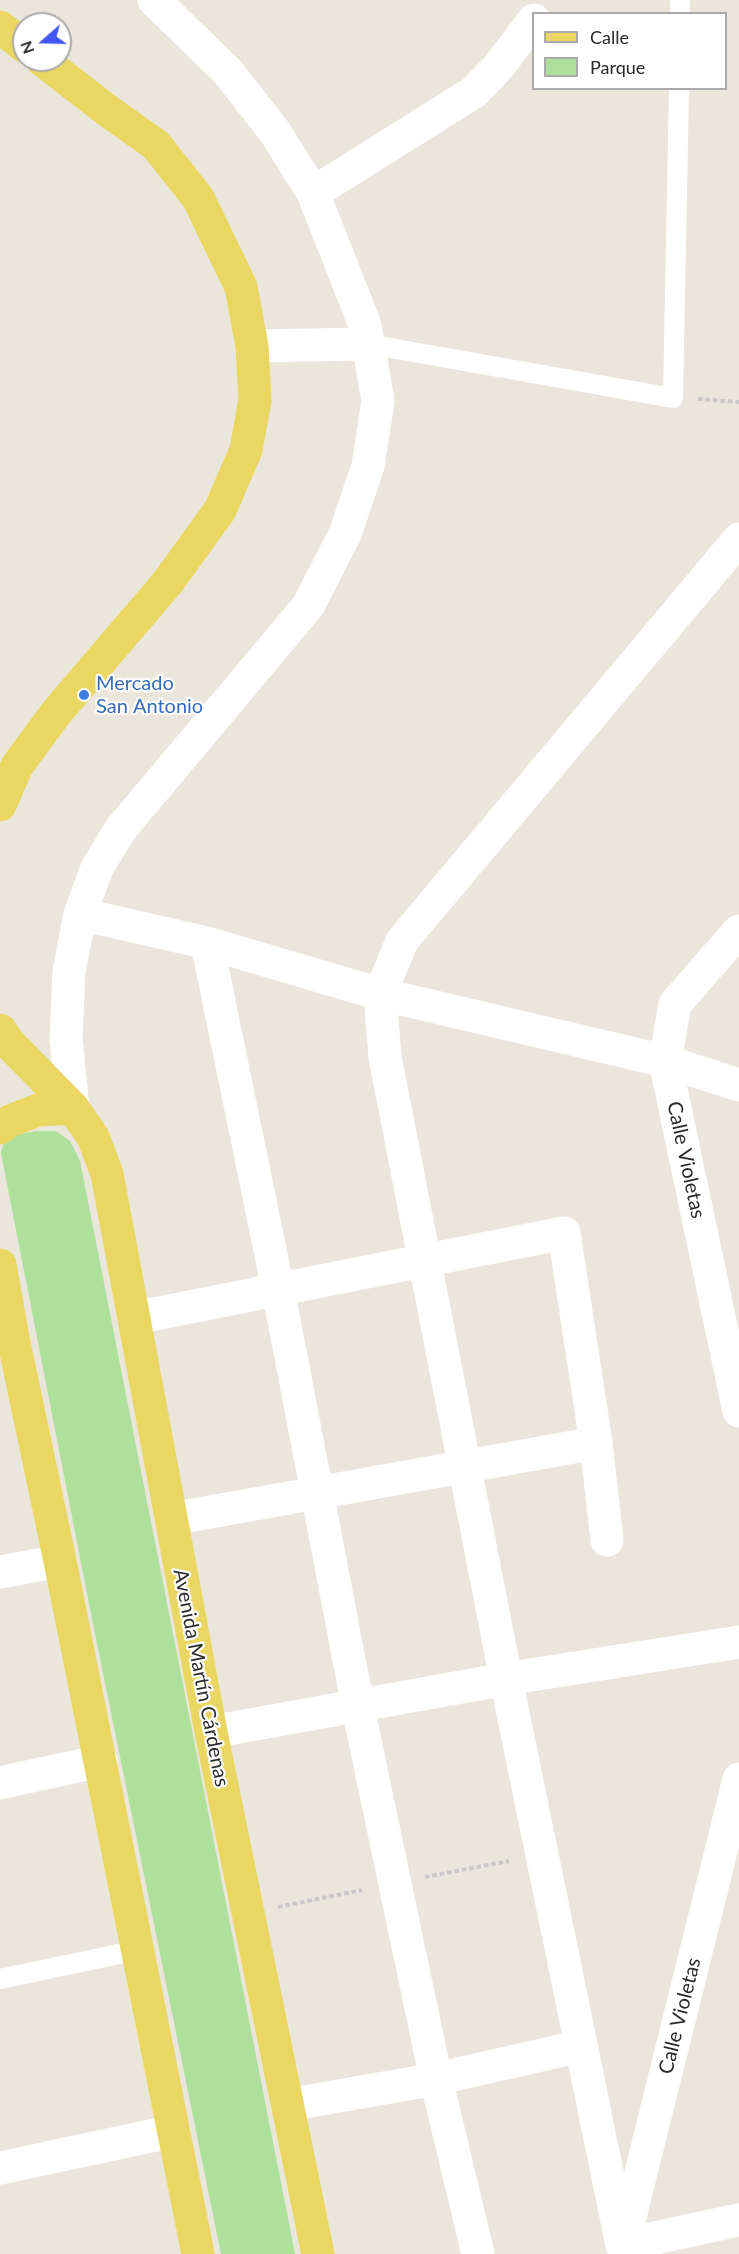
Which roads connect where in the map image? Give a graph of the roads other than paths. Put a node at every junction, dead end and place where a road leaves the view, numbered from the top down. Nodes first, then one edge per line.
1 (154, 0) edge
2 (532, 23) edge
3 (0, 27) edge
4 (12, 36) edge
5 (58, 72) edge
6 (679, 90) edge
7 (313, 193) junction
8 (368, 344) junction
9 (252, 346) junction
10 (739, 539) edge
11 (0, 805) edge
12 (80, 914) junction
13 (739, 931) edge
14 (207, 943) junction
15 (380, 994) junction
16 (0, 1030) edge
17 (665, 1061) junction
18 (739, 1085) edge
19 (73, 1108) junction
20 (0, 1128) edge
21 (424, 1260) junction
22 (0, 1265) edge
23 (278, 1288) junction
24 (134, 1318) junction
25 (6, 1340) edge
26 (739, 1411) edge
27 (596, 1443) junction
28 (465, 1467) junction
29 (317, 1493) junction
30 (171, 1519) junction
31 (607, 1540) dead end
32 (60, 1561) junction
33 (0, 1572) edge
34 (739, 1642) edge
35 (506, 1679) junction
36 (358, 1706) junction
37 (211, 1732) junction
38 (100, 1761) junction
39 (739, 1779) edge
40 (0, 1783) edge
41 (138, 1950) junction
42 (0, 1979) edge
43 (581, 2046) junction
44 (436, 2079) junction
45 (287, 2105) junction
46 (174, 2131) junction
47 (0, 2168) edge
48 (739, 2220) edge
49 (621, 2250) edge
50 (198, 2254) edge
51 (318, 2254) edge
52 (478, 2254) edge

1 - 7 street, Avenida Martín Cárdenas
2 - 7 street
3 - 4 main road
5 - 9 main road
6 - 8 lane
7 - 8 street, Avenida Martín Cárdenas
8 - 9 street
8 - 12 street, Avenida Martín Cárdenas
9 - 11 main road
10 - 15 street
12 - 14 street
12 - 19 street, Avenida Martín Cárdenas
13 - 17 street, Calle Violetas
14 - 15 street
14 - 23 street
15 - 17 street
15 - 21 street
16 - 19 main road, Avenida Martín Cárdenas
17 - 18 street
17 - 26 street, Calle Violetas
19 - 20 main road
19 - 24 main road, Avenida Martín Cárdenas
21 - 23 street
21 - 27 street
21 - 28 street
22 - 25 main road
23 - 24 street
23 - 29 street
24 - 30 main road, Avenida Martín Cárdenas
25 - 32 main road
27 - 28 street
27 - 31 street
28 - 29 street
28 - 35 street
29 - 30 street
29 - 36 street
30 - 37 main road, Avenida Martín Cárdenas
32 - 33 street
32 - 38 main road
34 - 35 street
35 - 36 street
35 - 43 street
36 - 37 street
36 - 44 street
37 - 45 main road, Avenida Martín Cárdenas
38 - 40 street
38 - 41 main road
39 - 49 street, Calle Violetas
41 - 42 lane
41 - 46 main road
43 - 44 street
43 - 49 street
44 - 45 street
44 - 52 street
45 - 51 main road, Avenida Martín Cárdenas
46 - 47 street
46 - 50 main road
48 - 49 street

